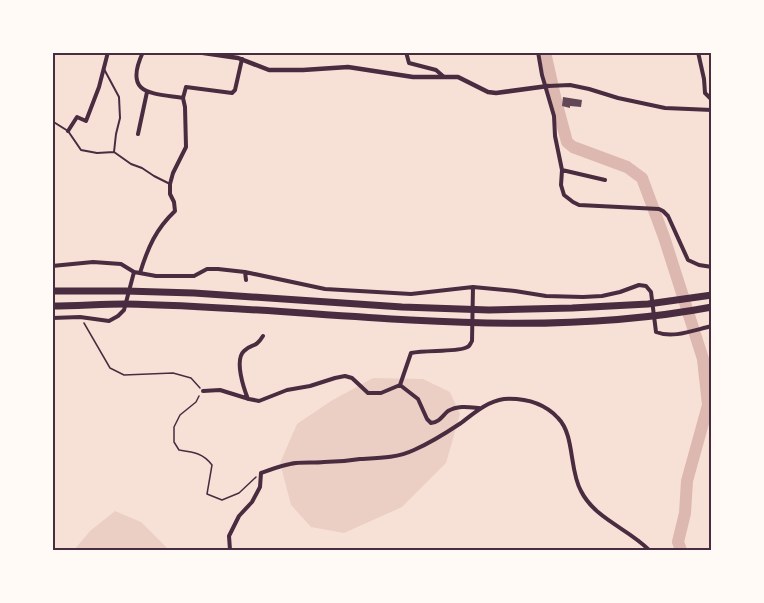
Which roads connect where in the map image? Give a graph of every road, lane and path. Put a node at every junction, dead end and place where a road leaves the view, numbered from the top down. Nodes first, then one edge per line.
1 (108, 52) edge
2 (143, 52) edge
3 (197, 52) edge
4 (406, 52) edge
5 (538, 52) edge
6 (698, 52) edge
7 (242, 59) junction
8 (104, 69) junction
9 (444, 77) junction
10 (547, 86) junction
11 (147, 92) junction
12 (183, 98) junction
13 (711, 100) edge
14 (711, 110) edge
15 (52, 121) edge
16 (68, 131) junction
17 (138, 135) dead end
18 (114, 152) junction
19 (562, 170) junction
20 (605, 180) dead end
21 (170, 184) junction
22 (52, 266) edge
23 (711, 267) edge
24 (135, 272) junction
25 (244, 272) junction
26 (140, 273) junction
27 (246, 280) dead end
28 (473, 287) junction
29 (52, 291) edge
30 (711, 295) edge
31 (52, 306) edge
32 (711, 308) edge
33 (81, 317) junction
34 (52, 318) edge
35 (711, 326) edge
36 (263, 336) dead end
37 (400, 385) junction
38 (203, 391) junction
39 (249, 399) junction
40 (479, 408) junction
41 (261, 472) junction
42 (230, 550) edge
43 (649, 550) edge

1 - 8 street
2 - 11 street
3 - 7 street
4 - 9 street
5 - 10 street
6 - 13 street
7 - 9 street
7 - 12 street
8 - 16 street
8 - 18 lane
9 - 10 street
10 - 14 street
10 - 19 street
11 - 12 street
11 - 17 street
12 - 21 street
15 - 16 lane
16 - 18 lane
18 - 21 lane
19 - 20 street
19 - 23 street
21 - 26 street
22 - 24 street
24 - 26 street
24 - 33 street
25 - 26 street
25 - 27 street
25 - 28 street
28 - 35 street
28 - 37 street
29 - 30 highway
31 - 32 highway
33 - 34 street
33 - 38 path
36 - 39 street
37 - 39 street
37 - 40 street
38 - 39 street
38 - 41 path
40 - 41 street
40 - 43 street
41 - 42 street

